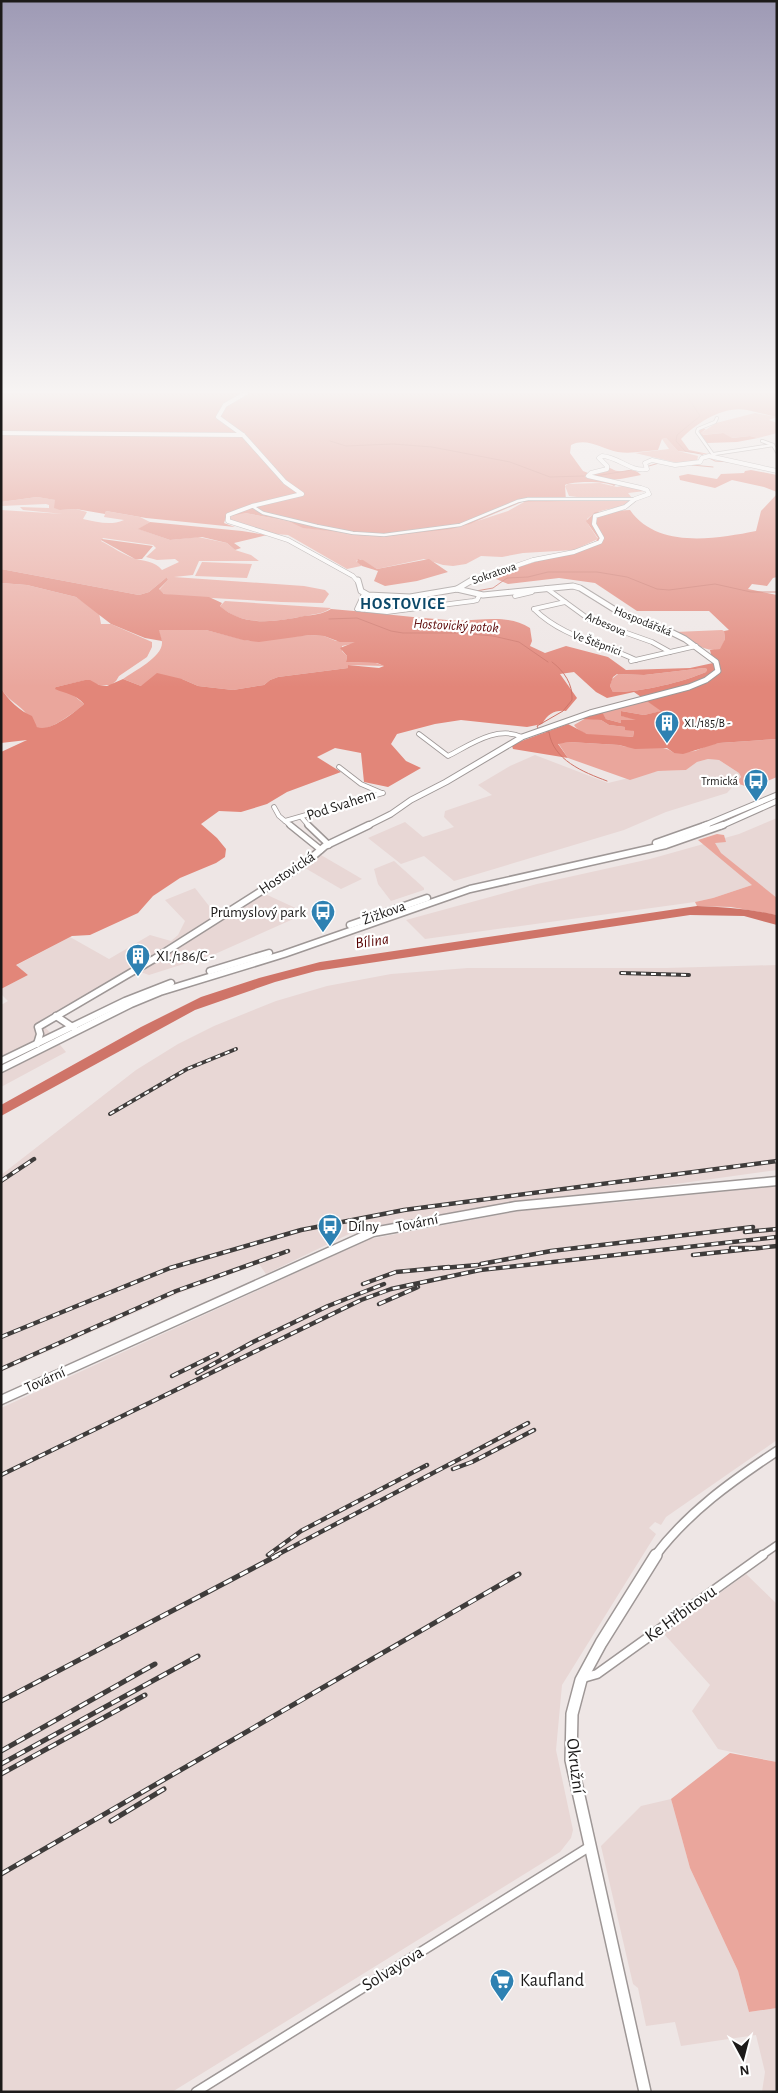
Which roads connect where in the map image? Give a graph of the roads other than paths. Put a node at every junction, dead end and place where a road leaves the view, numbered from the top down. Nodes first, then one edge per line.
1 (299, 491) edge
2 (645, 491) edge
3 (635, 499) junction
4 (252, 506) junction
5 (457, 589) junction
6 (545, 589) junction
7 (366, 594) junction
8 (480, 594) junction
9 (515, 596) dead end
10 (565, 602) junction
11 (696, 646) junction
12 (670, 652) junction
13 (636, 660) junction
14 (631, 661) dead end
15 (419, 734) dead end
16 (522, 737) junction
17 (339, 767) dead end
18 (777, 795) edge
19 (777, 801) edge
20 (274, 807) dead end
21 (302, 818) junction
22 (284, 821) junction
23 (329, 845) junction
24 (321, 850) junction
25 (56, 1016) junction
26 (72, 1026) junction
27 (79, 1031) junction
28 (37, 1044) junction
29 (1, 1061) edge
30 (1, 1069) edge
31 (777, 1181) edge
32 (1, 1400) edge
33 (777, 1451) edge
34 (777, 1545) edge
35 (582, 1678) junction
36 (589, 1847) junction
37 (196, 2092) edge
38 (645, 2092) edge

1 - 4 street
2 - 3 street
3 - 4 street
3 - 5 street, Sokratova
4 - 7 street
5 - 7 street, Hospodářská
5 - 8 street, Hospodářská
6 - 8 street, Hospodářská
6 - 9 street
6 - 10 street, Arbesova
6 - 11 street, Hospodářská
7 - 8 street
10 - 12 street, Arbesova
10 - 13 street, Ve Štěpnici
11 - 12 street
11 - 16 street, Hospodářská
12 - 13 street
13 - 14 street
15 - 16 street
16 - 23 street, Hostovická
17 - 21 street, Pod Svahem
18 - 26 street, Žižkova
19 - 27 street, Žižkova
20 - 22 street, Pod Svahem
21 - 22 street, Pod Svahem
21 - 23 street
22 - 24 street, Pod Svahem
23 - 24 street, Hostovická
24 - 25 street, Hostovická
25 - 26 street
25 - 28 street, Hostovická
26 - 27 street
26 - 28 street, Žižkova
27 - 30 street, Žižkova
28 - 29 street, Žižkova
31 - 32 street, Tovární
33 - 35 street, Okružní
34 - 35 street, Ke Hřbitovu
35 - 36 street, Okružní
36 - 37 street, Solvayova
36 - 38 street, Okružní

